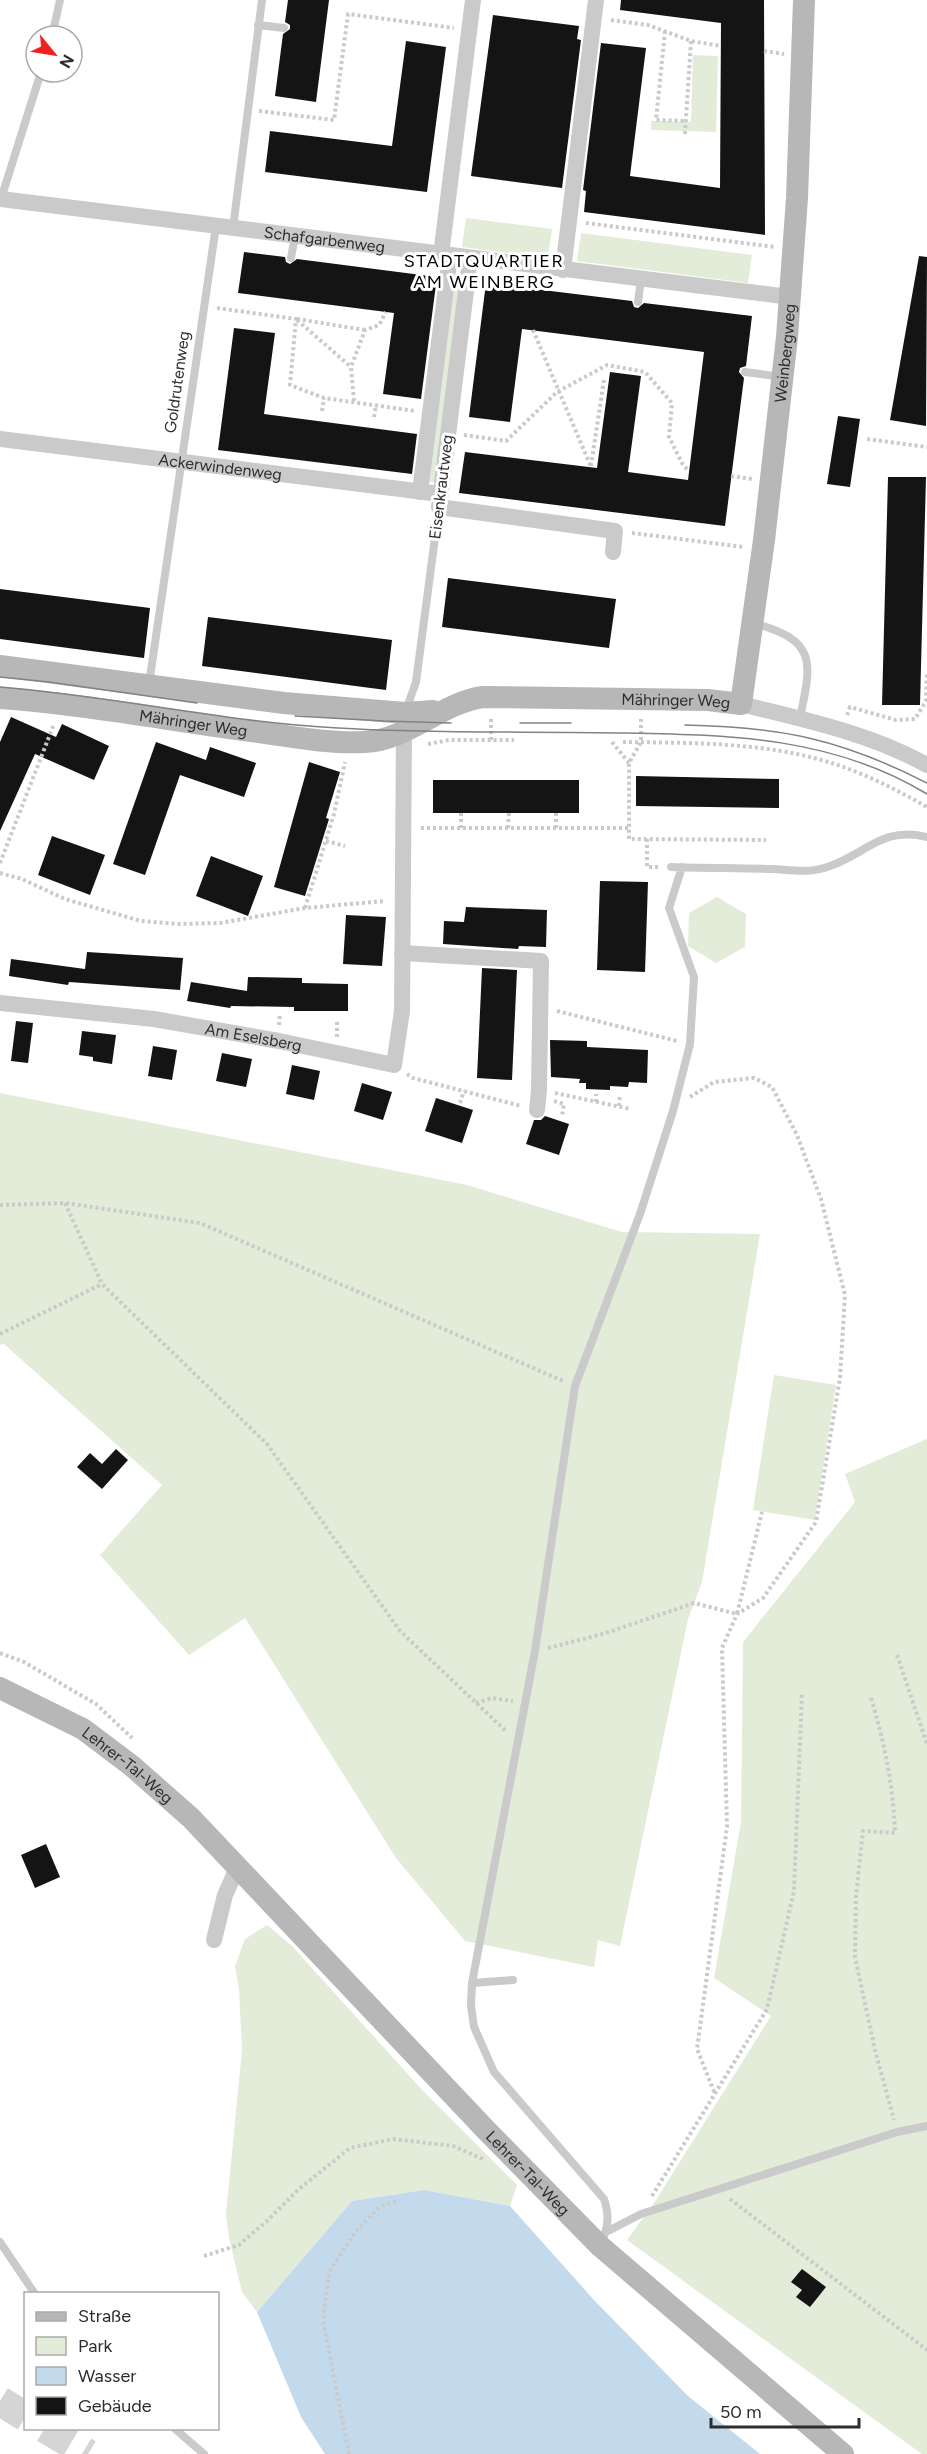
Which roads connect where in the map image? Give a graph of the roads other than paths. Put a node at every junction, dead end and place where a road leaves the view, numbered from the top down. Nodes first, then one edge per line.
1 (60, 0) edge
2 (262, 0) edge
3 (473, 0) edge
4 (596, 0) edge
5 (804, 0) edge
6 (56, 24) edge
7 (258, 25) junction
8 (284, 28) dead end
9 (37, 84) edge
10 (1, 200) edge
11 (216, 226) junction
12 (233, 228) junction
13 (295, 236) junction
14 (446, 255) junction
15 (291, 258) dead end
16 (470, 258) junction
17 (563, 270) junction
18 (641, 279) junction
19 (790, 297) junction
20 (638, 302) dead end
21 (745, 372) dead end
22 (783, 377) junction
23 (0, 440) edge
24 (181, 463) junction
25 (420, 492) junction
26 (439, 501) junction
27 (613, 552) dead end
28 (753, 623) junction
29 (0, 666) edge
30 (149, 684) junction
31 (0, 698) edge
32 (741, 704) junction
33 (800, 718) junction
34 (404, 732) junction
35 (927, 765) edge
36 (927, 837) edge
37 (671, 867) road end
38 (682, 867) junction
39 (402, 953) junction
40 (0, 1003) edge
41 (537, 1110) road end
42 (0, 1688) edge
43 (238, 1866) junction
44 (214, 1940) dead end
45 (513, 1980) dead end
46 (472, 1983) junction
47 (927, 2126) edge
48 (604, 2238) junction
49 (0, 2242) edge
50 (34, 2292) edge
51 (176, 2430) edge
52 (204, 2454) edge
53 (843, 2454) edge

1 - 6 lane
2 - 7 lane
3 - 14 street, Eisenkrautweg
4 - 17 street
5 - 19 street, Weinbergweg
7 - 8 lane
7 - 12 lane
9 - 10 lane
10 - 11 street, Schafgarbenweg
11 - 12 street, Schafgarbenweg
11 - 24 lane, Goldrutenweg
12 - 13 street, Schafgarbenweg
13 - 14 street, Schafgarbenweg
13 - 15 lane
14 - 16 street, Schafgarbenweg
14 - 25 street, Eisenkrautweg
16 - 17 street, Schafgarbenweg
16 - 26 street, Eisenkrautweg
17 - 18 street, Schafgarbenweg
18 - 19 street, Schafgarbenweg
18 - 20 lane
19 - 22 street, Weinbergweg
21 - 22 lane
22 - 28 street, Weinbergweg
23 - 24 street, Ackerwindenweg
24 - 25 street, Ackerwindenweg
24 - 30 lane, Goldrutenweg
25 - 26 street, Ackerwindenweg
26 - 27 street, Ackerwindenweg
26 - 34 lane, Eisenkrautweg
28 - 32 street, Weinbergweg
28 - 33 lane
29 - 30 street, Mähringer Weg
30 - 34 street, Mähringer Weg
31 - 34 street, Mähringer Weg
32 - 33 street, Mähringer Weg
32 - 34 street, Mähringer Weg
33 - 35 street, Mähringer Weg
34 - 39 street
36 - 38 lane
37 - 38 lane
38 - 46 lane
39 - 40 street, Am Eselsberg
39 - 41 street
42 - 43 street, Lehrer-Tal-Weg
43 - 44 street
43 - 48 street, Lehrer-Tal-Weg
45 - 46 lane
46 - 48 lane
47 - 48 lane
48 - 53 street, Lehrer-Tal-Weg
49 - 50 lane
51 - 52 lane

